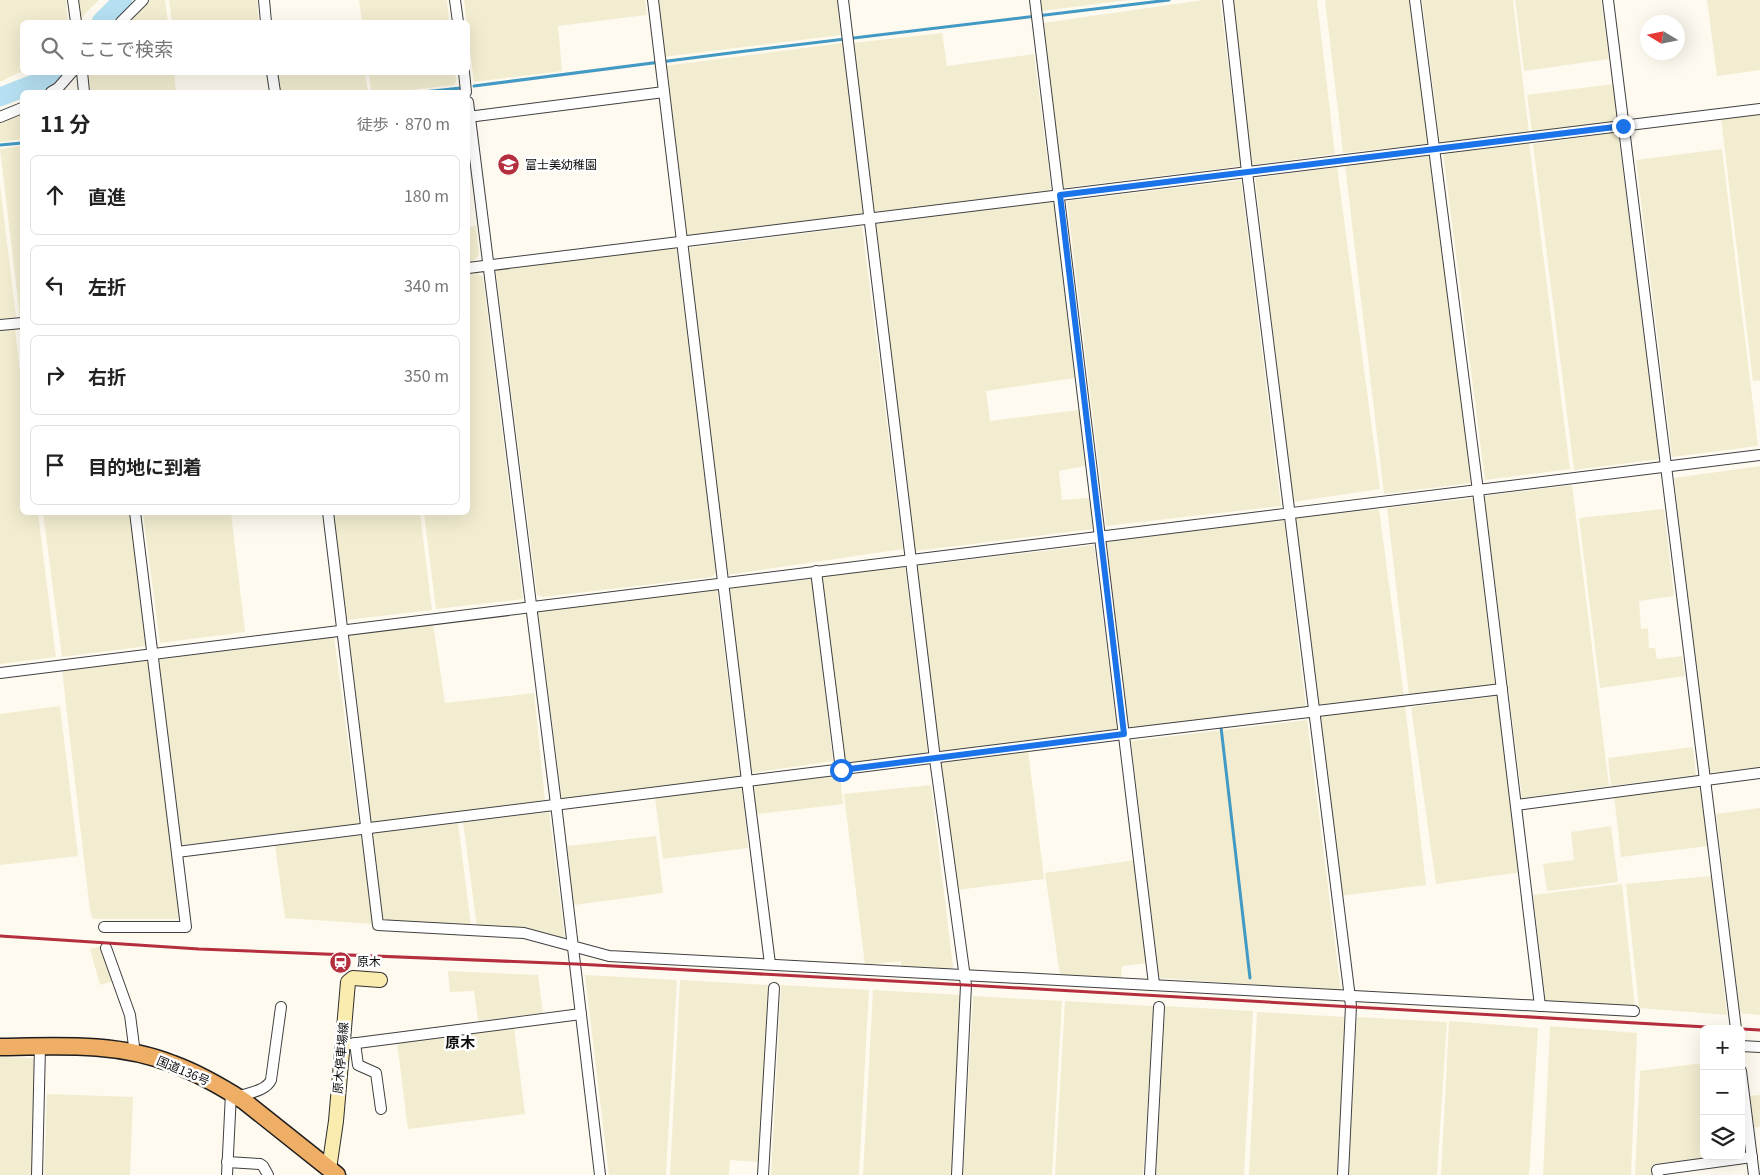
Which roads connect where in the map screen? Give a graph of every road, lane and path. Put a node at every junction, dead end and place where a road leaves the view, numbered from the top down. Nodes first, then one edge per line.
1 (73, 0) edge
2 (143, 0) edge
3 (264, 0) edge
4 (455, 0) edge
5 (653, 0) edge
6 (843, 0) edge
7 (1035, 0) edge
8 (1228, 0) edge
9 (1415, 0) edge
10 (1608, 0) edge
11 (76, 20) edge
12 (123, 20) edge
13 (266, 20) edge
14 (458, 20) edge
15 (69, 75) edge
16 (82, 75) edge
17 (272, 75) edge
18 (464, 75) edge
19 (54, 90) edge
20 (84, 90) edge
21 (275, 90) edge
22 (466, 90) edge
23 (664, 92) junction
24 (20, 109) edge
25 (1760, 109) edge
26 (0, 117) edge
27 (470, 117) edge
28 (1623, 126) junction
29 (470, 133) edge
30 (1434, 150) junction
31 (1247, 172) junction
32 (1060, 195) junction
33 (870, 218) junction
34 (682, 243) junction
35 (487, 266) junction
36 (470, 268) edge
37 (20, 323) edge
38 (0, 326) edge
39 (1760, 455) edge
40 (1666, 466) junction
41 (1478, 491) junction
42 (1290, 513) junction
43 (135, 515) edge
44 (328, 515) edge
45 (1100, 535) junction
46 (912, 558) junction
47 (816, 570) junction
48 (723, 582) junction
49 (531, 606) junction
50 (343, 630) junction
51 (152, 653) junction
52 (0, 673) edge
53 (1502, 689) junction
54 (1314, 712) junction
55 (1124, 734) junction
56 (935, 758) junction
57 (841, 770) junction
58 (1760, 773) edge
59 (1704, 780) junction
60 (747, 781) junction
61 (556, 804) junction
62 (1516, 805) junction
63 (366, 829) junction
64 (177, 852) junction
65 (104, 927) dead end
66 (106, 948) dead end
67 (574, 948) junction
68 (770, 964) junction
69 (964, 975) junction
70 (380, 980) dead end
71 (1154, 984) junction
72 (774, 988) dead end
73 (1349, 995) junction
74 (1540, 1006) junction
75 (280, 1007) dead end
76 (1159, 1007) dead end
77 (1634, 1011) dead end
78 (581, 1014) junction
79 (1735, 1025) edge
80 (348, 1044) junction
81 (40, 1046) junction
82 (1745, 1046) edge
83 (0, 1047) edge
84 (1760, 1047) edge
85 (135, 1054) junction
86 (234, 1095) junction
87 (1745, 1102) edge
88 (381, 1109) dead end
89 (1752, 1157) junction
90 (227, 1162) junction
91 (333, 1172) edge
92 (36, 1175) edge
93 (227, 1175) edge
94 (268, 1175) edge
95 (600, 1175) edge
96 (763, 1175) edge
97 (957, 1175) edge
98 (1150, 1175) edge
99 (1343, 1175) edge
100 (1658, 1175) edge
101 (1754, 1175) edge

1 - 11 street
2 - 12 street
3 - 13 street
4 - 14 street
5 - 23 street
6 - 33 street
7 - 32 street
8 - 31 street
9 - 30 street
10 - 28 street
15 - 19 street
16 - 20 street
17 - 21 street
18 - 22 street
23 - 27 street
23 - 34 street
24 - 26 street
25 - 28 street
28 - 30 street
28 - 40 street
29 - 35 street
30 - 31 street
30 - 41 street
31 - 32 street
31 - 42 street
32 - 33 street
32 - 45 street
33 - 34 street
33 - 46 street
34 - 35 street
34 - 48 street
35 - 36 street
35 - 49 street
37 - 38 street
39 - 40 street
40 - 41 street
40 - 59 street
41 - 42 street
41 - 53 street
42 - 45 street
42 - 54 street
43 - 51 street
44 - 50 street
45 - 46 street
45 - 55 street
46 - 47 street
46 - 56 street
47 - 48 street
47 - 57 street
48 - 49 street
48 - 60 street
49 - 50 street
49 - 61 street
50 - 51 street
50 - 63 street
51 - 52 street
51 - 64 street
53 - 54 street
53 - 62 street
54 - 55 street
54 - 73 street
55 - 56 street
55 - 71 street
56 - 57 street
56 - 69 street
57 - 60 street
58 - 59 street
59 - 62 street
59 - 79 street
60 - 61 street
60 - 68 street
61 - 63 street
61 - 67 street
62 - 74 street
63 - 64 street
63 - 67 street
64 - 65 street
66 - 85 street
67 - 68 street
67 - 78 street
68 - 69 street
69 - 71 street
69 - 97 street
70 - 80 main road, 原木停車場線
71 - 73 street
72 - 96 street
73 - 74 street
73 - 99 street
74 - 77 street
75 - 86 street
76 - 98 street
78 - 80 street
78 - 95 street
80 - 88 street
80 - 91 main road, 原木停車場線
81 - 83 highway, 国道136号
81 - 85 highway, 国道136号
81 - 92 street
82 - 84 street
85 - 86 highway, 国道136号
86 - 90 street
86 - 91 highway, 国道136号
87 - 89 street
89 - 100 street
89 - 101 street
90 - 93 street
90 - 94 street

